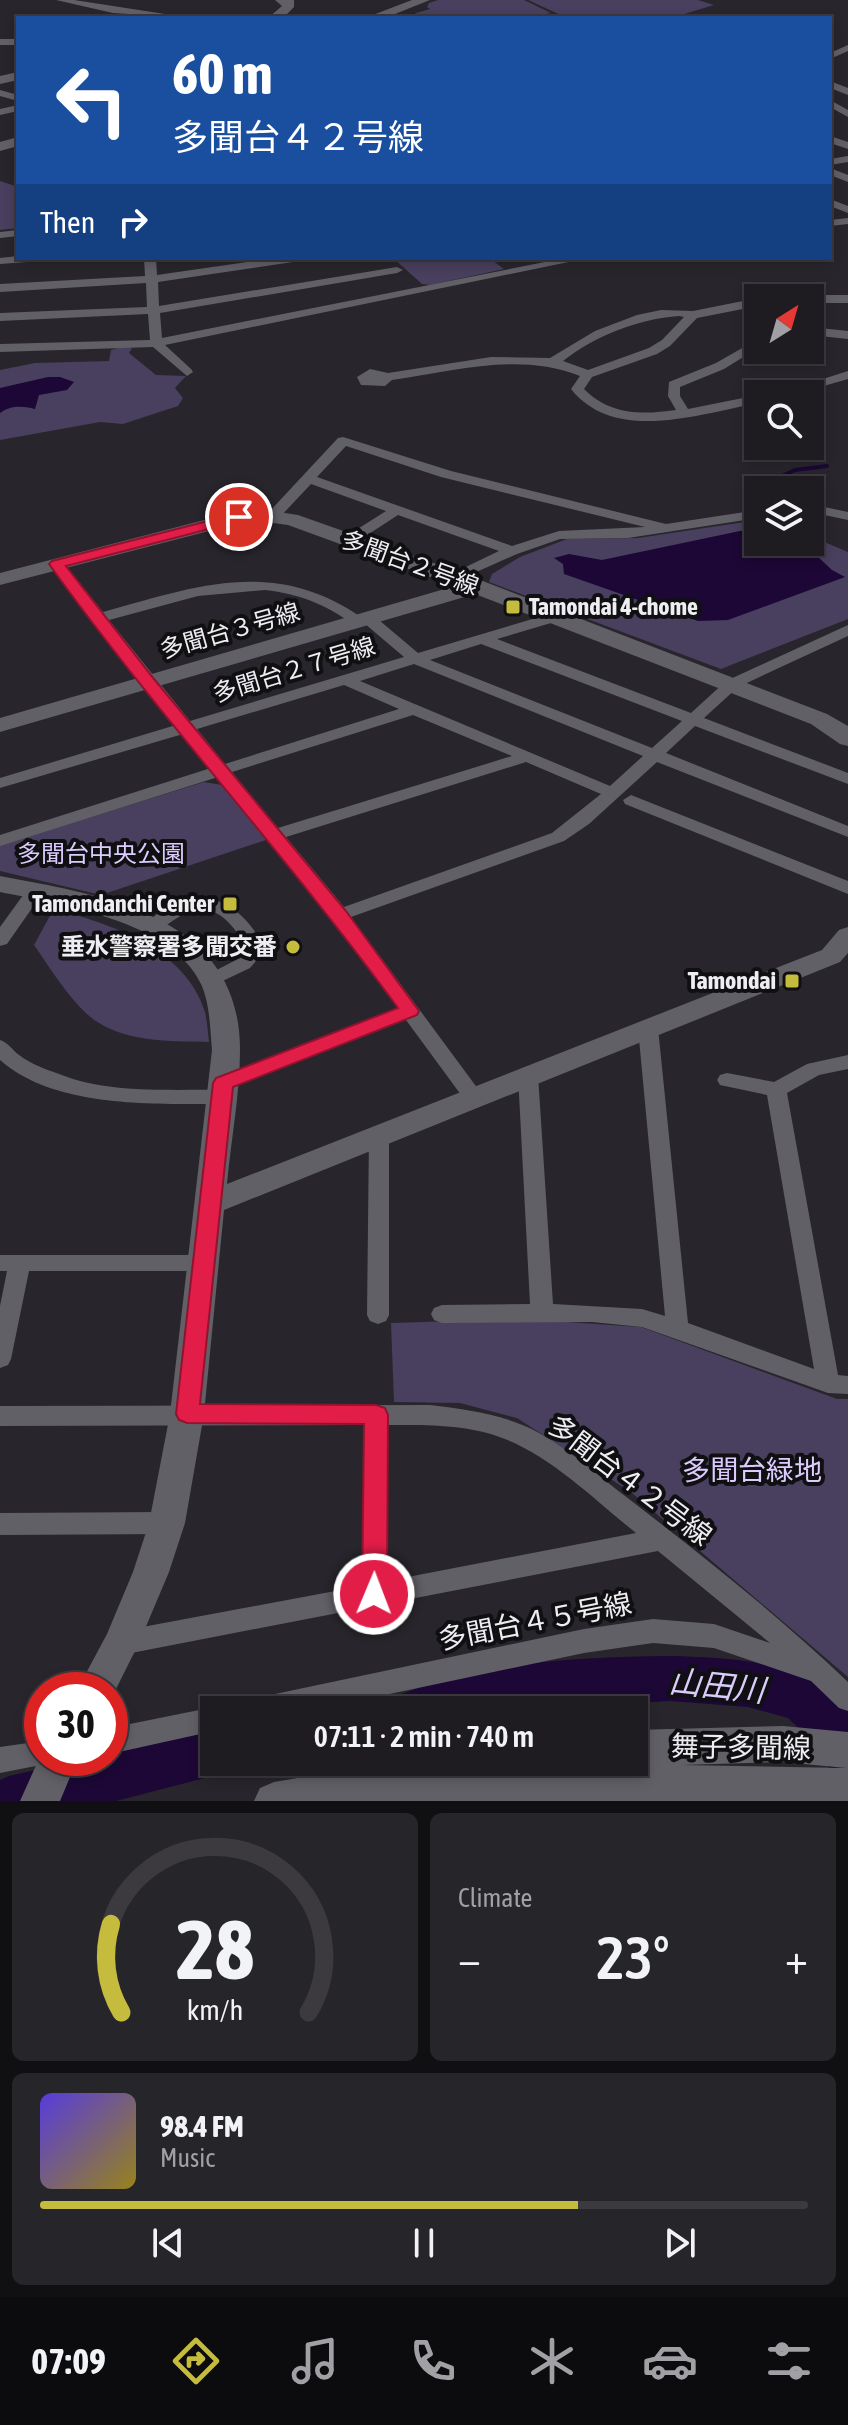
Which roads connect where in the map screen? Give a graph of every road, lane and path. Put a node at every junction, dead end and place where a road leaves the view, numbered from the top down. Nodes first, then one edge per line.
1 (60, 0) edge
2 (281, 0) edge
3 (411, 0) edge
4 (424, 0) edge
5 (113, 10) junction
6 (104, 16) edge
7 (168, 16) edge
8 (277, 16) edge
9 (365, 16) edge
10 (378, 16) edge
11 (150, 260) edge
12 (286, 260) edge
13 (386, 260) edge
14 (499, 260) edge
15 (571, 260) edge
16 (397, 270) junction
17 (520, 271) junction
18 (152, 279) junction
19 (0, 288) edge
20 (421, 291) junction
21 (824, 299) edge
22 (848, 299) edge
23 (744, 305) edge
24 (154, 310) junction
25 (693, 315) junction
26 (0, 317) edge
27 (824, 332) edge
28 (848, 335) edge
29 (156, 343) junction
30 (0, 348) edge
31 (744, 351) edge
32 (553, 362) junction
33 (187, 372) dead end
34 (588, 374) junction
35 (848, 375) edge
36 (388, 377) dead end
37 (824, 382) edge
38 (744, 401) edge
39 (684, 412) junction
40 (308, 478) junction
41 (396, 510) junction
42 (824, 511) edge
43 (274, 515) junction
44 (744, 516) edge
45 (848, 516) edge
46 (666, 528) junction
47 (350, 540) junction
48 (512, 551) junction
49 (57, 564) junction
50 (0, 579) edge
51 (464, 582) junction
52 (556, 617) junction
53 (99, 618) junction
54 (363, 619) junction
55 (848, 630) edge
56 (482, 639) junction
57 (415, 659) junction
58 (345, 680) junction
59 (149, 682) junction
60 (732, 684) junction
61 (414, 709) junction
62 (691, 721) junction
63 (0, 725) edge
64 (188, 727) junction
65 (846, 734) edge
66 (653, 756) junction
67 (527, 757) junction
68 (223, 771) junction
69 (848, 779) edge
70 (0, 783) edge
71 (613, 793) junction
72 (631, 800) dead end
73 (848, 832) edge
74 (274, 835) junction
75 (0, 841) edge
76 (0, 884) edge
77 (848, 888) edge
78 (35, 891) junction
79 (340, 915) junction
80 (153, 927) junction
81 (0, 940) edge
82 (842, 951) edge
83 (212, 980) junction
84 (410, 1011) junction
85 (648, 1028) junction
86 (3, 1057) edge
87 (848, 1062) edge
88 (528, 1075) junction
89 (727, 1080) dead end
90 (222, 1090) junction
91 (776, 1090) junction
92 (474, 1098) junction
93 (379, 1135) junction
94 (212, 1202) junction
95 (10, 1263) edge
96 (205, 1263) junction
97 (542, 1313) junction
98 (442, 1314) dead end
99 (378, 1315) dead end
100 (677, 1328) junction
101 (0, 1359) edge
102 (838, 1384) edge
103 (187, 1414) junction
104 (376, 1415) junction
105 (0, 1416) edge
106 (167, 1523) junction
107 (0, 1524) edge
108 (663, 1539) junction
109 (374, 1594) junction
110 (121, 1643) junction
111 (106, 1672) edge
112 (823, 1673) junction
113 (323, 1696) edge
114 (848, 1699) edge
115 (200, 1722) edge
116 (128, 1737) edge
117 (648, 1748) edge
118 (848, 1750) edge
119 (24, 1757) edge
120 (0, 1760) edge
121 (51, 1776) edge
122 (527, 1776) edge
123 (832, 1786) edge
124 (40, 1801) edge
125 (274, 1801) edge
126 (407, 1801) edge

1 - 5 street
2 - 8 street
3 - 9 street
4 - 10 street
5 - 6 street
5 - 7 street
11 - 18 street
12 - 18 street
13 - 16 street
14 - 17 street
15 - 17 street
16 - 20 street
16 - 24 street
17 - 20 street
18 - 19 street
18 - 24 street
20 - 29 street
21 - 22 street
23 - 25 street
24 - 26 street
24 - 29 street
25 - 32 street
25 - 34 street
27 - 28 street
29 - 30 street
29 - 33 street
31 - 39 street
32 - 34 street
32 - 36 street
34 - 39 street
35 - 37 street
38 - 39 street
40 - 41 street
40 - 43 street
40 - 46 street
41 - 47 street
41 - 48 street
42 - 45 street
43 - 47 street, 多聞台２号線
43 - 49 street, 多聞台２号線
44 - 46 street
46 - 48 street
47 - 51 street, 多聞台２号線
48 - 51 street
49 - 50 street, 多聞台２号線
49 - 53 street
51 - 52 street, 多聞台２号線
51 - 54 street, 多聞台３号線
52 - 56 street, 多聞台２７号線
52 - 60 street, 多聞台２号線
53 - 54 street
53 - 59 street
54 - 57 street
54 - 59 street, 多聞台３号線
55 - 60 street
56 - 57 street, 多聞台２７号線
56 - 62 street
57 - 58 street, 多聞台２７号線
57 - 66 street
58 - 61 street
58 - 64 street, 多聞台２７号線
59 - 63 street, 多聞台３号線
59 - 64 street
60 - 62 street
60 - 65 street, 多聞台２号線
61 - 67 street
61 - 68 street
62 - 66 street
62 - 69 street
64 - 68 street
64 - 70 street, 多聞台２７号線
66 - 71 street
66 - 73 street
67 - 71 street
67 - 74 street
68 - 74 street
68 - 75 street
71 - 79 street
72 - 77 street
74 - 79 street
76 - 78 street
78 - 80 street
78 - 81 street
79 - 84 street
80 - 83 street
80 - 83 street
82 - 85 street
83 - 90 street
84 - 90 street
84 - 92 street
85 - 88 street
85 - 100 street
86 - 90 street
87 - 91 street
88 - 92 street
88 - 97 street
89 - 91 street
90 - 94 street
91 - 102 street
92 - 93 street
93 - 94 street
93 - 99 street
94 - 96 street
95 - 96 street
95 - 101 street
96 - 103 street
97 - 98 street
97 - 100 street
100 - 102 street
103 - 104 street, 多聞台４２号線
103 - 105 street, 多聞台４２号線
103 - 106 street
104 - 108 street, 多聞台４２号線
104 - 109 street
106 - 107 street
106 - 110 street
108 - 109 street
108 - 112 street, 多聞台４２号線
109 - 110 street
110 - 111 street
112 - 113 street, 多聞台４５号線
112 - 114 street, 多聞台４２号線
115 - 116 street
117 - 118 street, 舞子多聞線
119 - 120 street
121 - 124 street
122 - 123 street, 舞子多聞線
122 - 125 street, 舞子多聞線
122 - 126 street, 舞子多聞線

